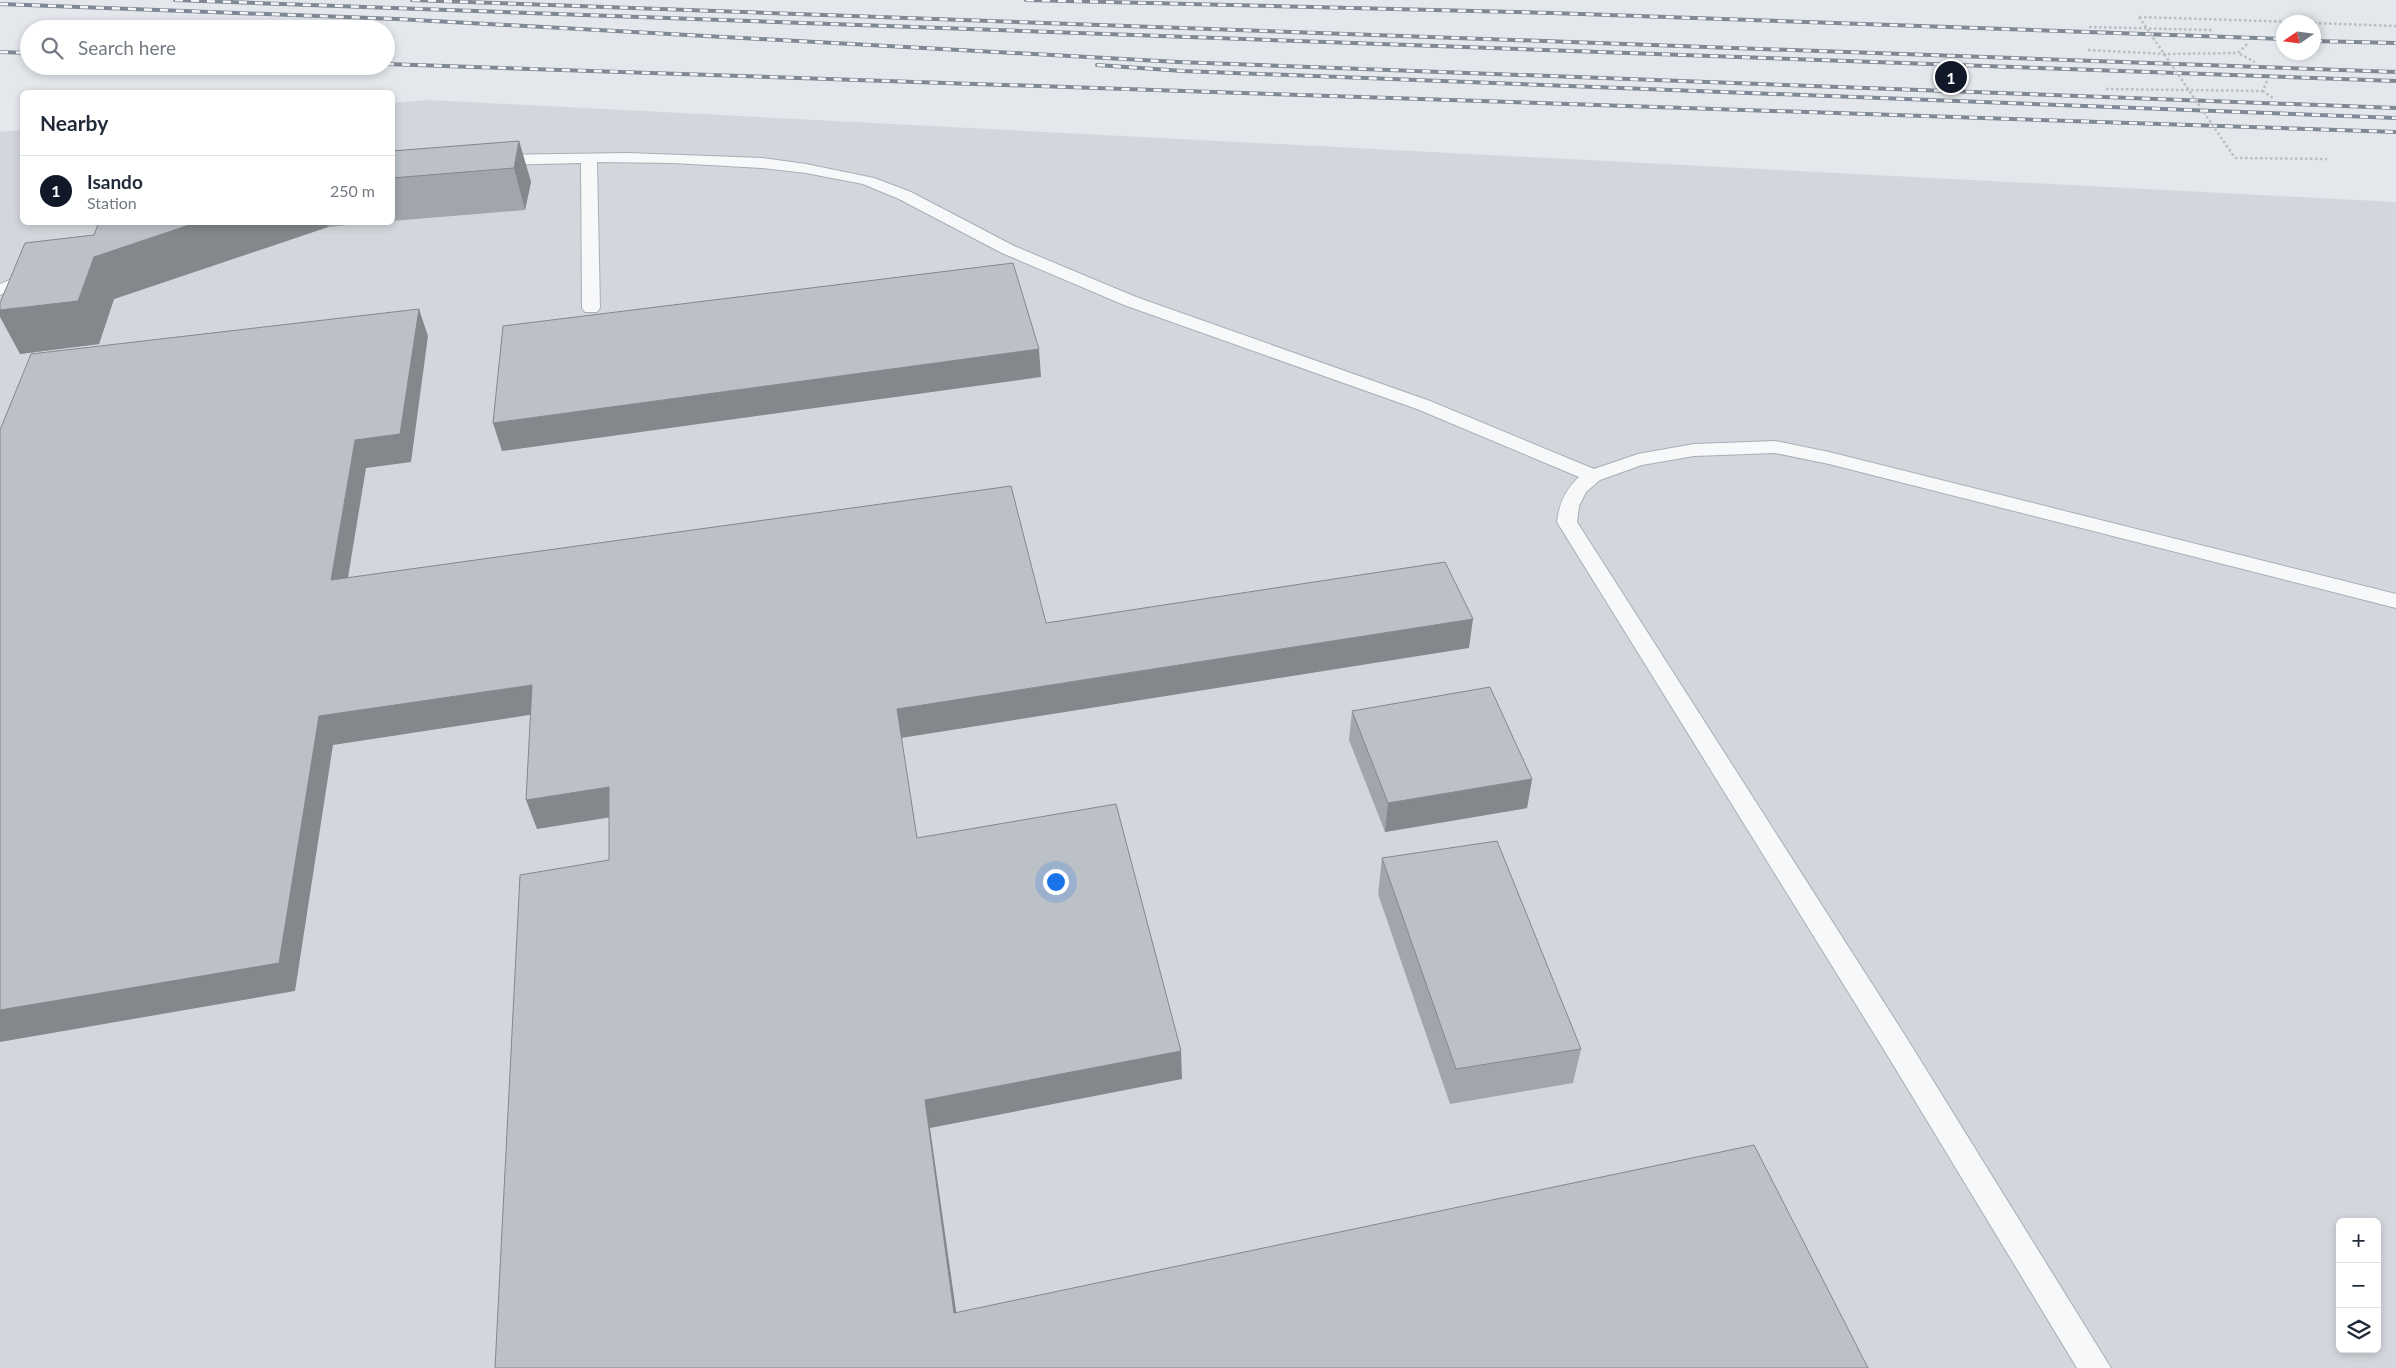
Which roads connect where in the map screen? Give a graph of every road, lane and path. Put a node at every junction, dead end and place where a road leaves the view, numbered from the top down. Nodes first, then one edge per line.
1 (2276, 21) edge
2 (2321, 23) edge
3 (2396, 26) edge
4 (2089, 27) dead end
5 (2146, 29) junction
6 (2212, 30) dead end
7 (2247, 44) dead end
8 (2088, 50) dead end
9 (2238, 53) junction
10 (2165, 54) junction
11 (2255, 62) dead end
12 (2267, 81) dead end
13 (2106, 89) dead end
14 (2190, 90) junction
15 (2263, 91) junction
16 (2273, 98) dead end
17 (590, 158) junction
18 (2327, 159) dead end
19 (475, 162) edge
20 (45, 270) edge
21 (0, 290) edge
22 (591, 308) dead end
23 (1593, 476) junction
24 (2396, 602) edge
25 (2095, 1368) edge

1 - 5 path, bridge
2 - 3 path
4 - 5 path
5 - 6 path
5 - 10 path, bridge
7 - 9 path
8 - 10 path
9 - 10 path
9 - 11 path
10 - 14 path, bridge
12 - 15 path
13 - 14 path
14 - 15 path
14 - 18 path, bridge
15 - 16 path
17 - 19 lane
17 - 22 lane
17 - 23 lane
20 - 21 lane
23 - 24 lane
23 - 25 lane

